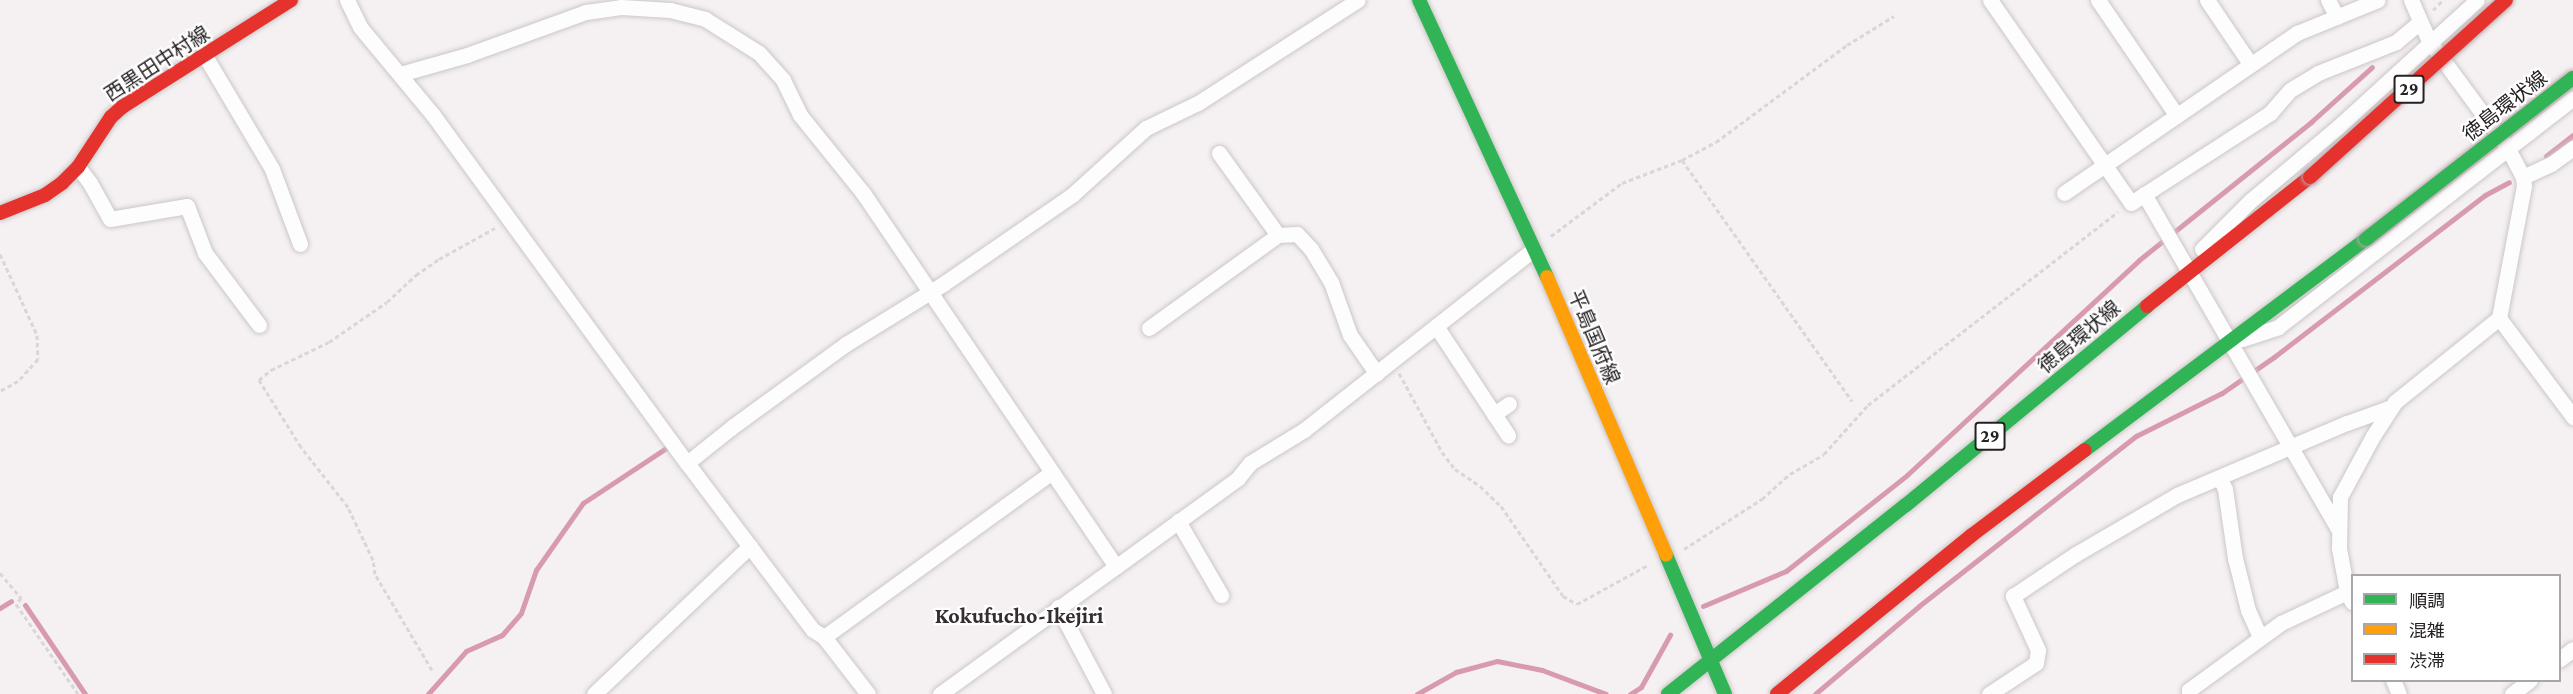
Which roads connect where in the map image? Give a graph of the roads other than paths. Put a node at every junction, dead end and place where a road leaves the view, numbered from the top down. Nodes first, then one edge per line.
1 (291, 0) edge
2 (347, 0) edge
3 (1358, 0) edge
4 (1419, 0) edge
5 (1990, 0) edge
6 (2098, 0) edge
7 (2207, 0) edge
8 (2328, 0) edge
9 (2378, 0) edge
10 (2411, 0) edge
11 (2477, 0) edge
12 (2506, 0) edge
13 (2337, 17) junction
14 (2420, 21) junction
15 (2429, 41) junction
16 (205, 56) junction
17 (2251, 65) junction
18 (400, 74) junction
19 (2573, 78) edge
20 (2573, 98) edge
21 (2177, 116) junction
22 (2507, 147) junction
23 (2573, 148) edge
24 (1219, 153) dead end
25 (2104, 165) junction
26 (78, 167) junction
27 (2523, 177) junction
28 (2064, 193) dead end
29 (2138, 198) junction
30 (0, 213) edge
31 (1278, 235) junction
32 (300, 244) dead end
33 (1533, 250) junction
34 (2188, 272) junction
35 (930, 291) junction
36 (2499, 318) junction
37 (259, 325) dead end
38 (1436, 327) junction
39 (1149, 328) dead end
40 (2232, 342) junction
41 (1377, 374) junction
42 (1509, 404) dead end
43 (2391, 407) junction
44 (1494, 414) junction
45 (2573, 417) edge
46 (1508, 435) dead end
47 (2293, 447) junction
48 (687, 464) junction
49 (1052, 472) junction
50 (2220, 478) junction
51 (1178, 521) junction
52 (2339, 530) junction
53 (750, 546) junction
54 (1116, 566) junction
55 (1221, 595) dead end
56 (2350, 597) edge
57 (1058, 607) junction
58 (824, 636) junction
59 (2260, 637) junction
60 (1709, 661) junction
61 (2529, 682) edge
62 (594, 694) edge
63 (868, 694) edge
64 (940, 694) edge
65 (1104, 694) edge
66 (1668, 694) edge
67 (1725, 694) edge
68 (1778, 694) edge
69 (1989, 694) edge
70 (2189, 694) edge
71 (2512, 694) edge

1 - 16 main road, 西黒田中村線
2 - 18 street
3 - 35 street
4 - 33 main road, 平島国府線
5 - 25 street
6 - 21 street
7 - 17 street
8 - 13 street
9 - 13 street
10 - 14 street
11 - 15 street
12 - 34 main road, 徳島環状線 / 29, bridge
13 - 17 street
14 - 15 street
14 - 29 street
15 - 22 street
15 - 34 street
16 - 26 main road, 西黒田中村線
16 - 32 street
17 - 21 street
18 - 35 street
18 - 48 street
19 - 40 main road, 徳島環状線, bridge
20 - 22 street
21 - 25 street
22 - 27 street
22 - 40 street
23 - 27 street
24 - 31 street
25 - 28 street
25 - 29 street
26 - 30 main road, 西黒田中村線
26 - 37 street
27 - 36 street
29 - 34 street
31 - 39 street
31 - 41 street
33 - 38 street
33 - 60 main road, 平島国府線
34 - 40 street
34 - 60 main road, 徳島環状線 / 29
35 - 48 street
35 - 49 street
36 - 43 street
36 - 45 street
38 - 41 street
38 - 44 street
40 - 47 street
40 - 68 main road, 徳島環状線
41 - 51 street
42 - 44 street
43 - 47 street
43 - 52 street
44 - 46 street
47 - 50 street
47 - 52 street
48 - 53 street
49 - 54 street
49 - 58 street
50 - 59 street
50 - 69 street
51 - 54 street
51 - 55 street
52 - 56 street
53 - 58 street
53 - 62 street
54 - 57 street
56 - 59 street
57 - 64 street
57 - 65 street
58 - 63 street
59 - 70 street
60 - 66 main road, 徳島環状線 / 29
60 - 67 main road, 平島国府線
61 - 71 street

